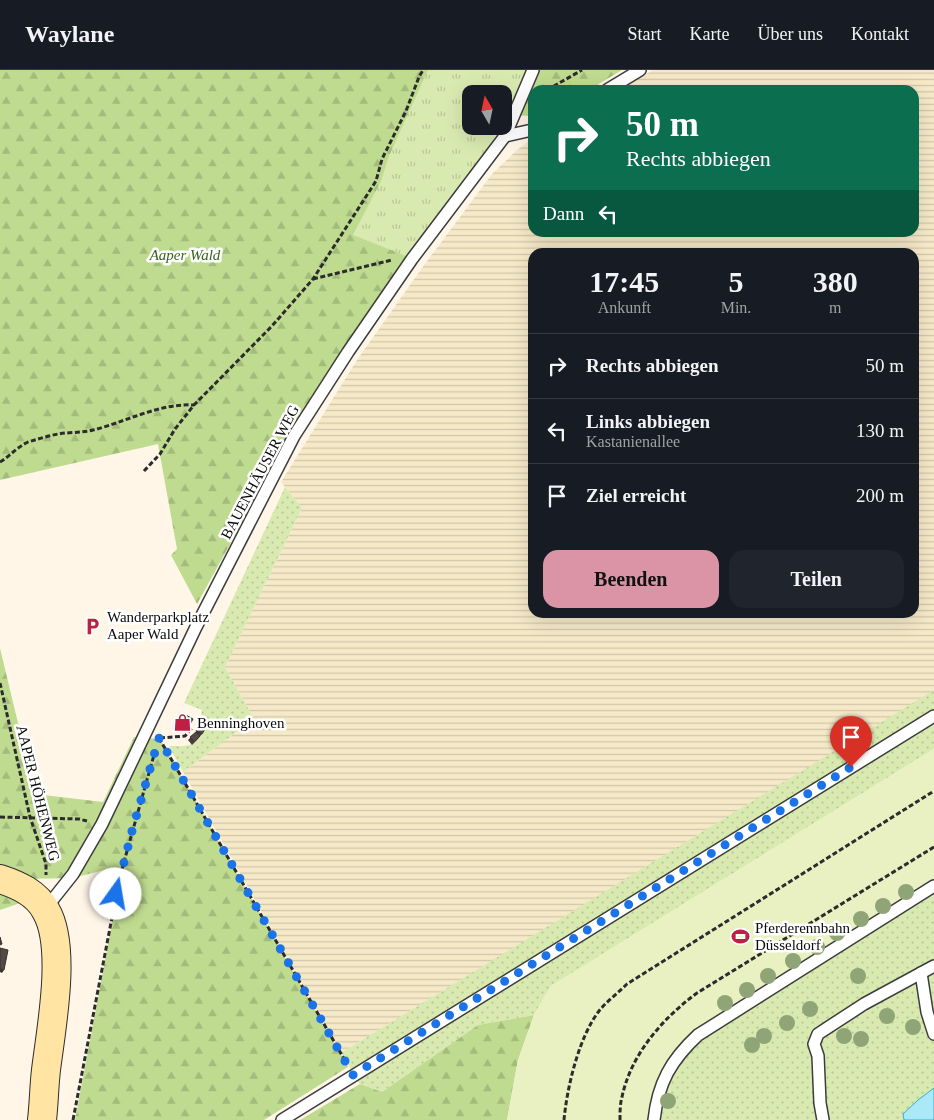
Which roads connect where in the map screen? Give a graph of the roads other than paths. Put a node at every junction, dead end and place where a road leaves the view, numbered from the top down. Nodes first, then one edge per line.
1 (533, 70) edge
2 (640, 70) edge
3 (615, 85) edge
4 (528, 131) edge
5 (505, 136) junction
6 (934, 716) edge
7 (0, 879) edge
8 (933, 889) edge
9 (49, 918) junction
10 (934, 966) edge
11 (921, 972) junction
12 (934, 1034) edge
13 (42, 1120) edge
14 (282, 1120) edge
15 (654, 1120) edge
16 (823, 1120) edge

1 - 5 lane, BAUENHÄUSER WEG
2 - 3 lane
4 - 5 lane
5 - 9 lane, BAUENHÄUSER WEG
6 - 14 lane
7 - 9 street
8 - 15 lane
9 - 13 street
10 - 11 lane
11 - 12 lane
11 - 16 lane

